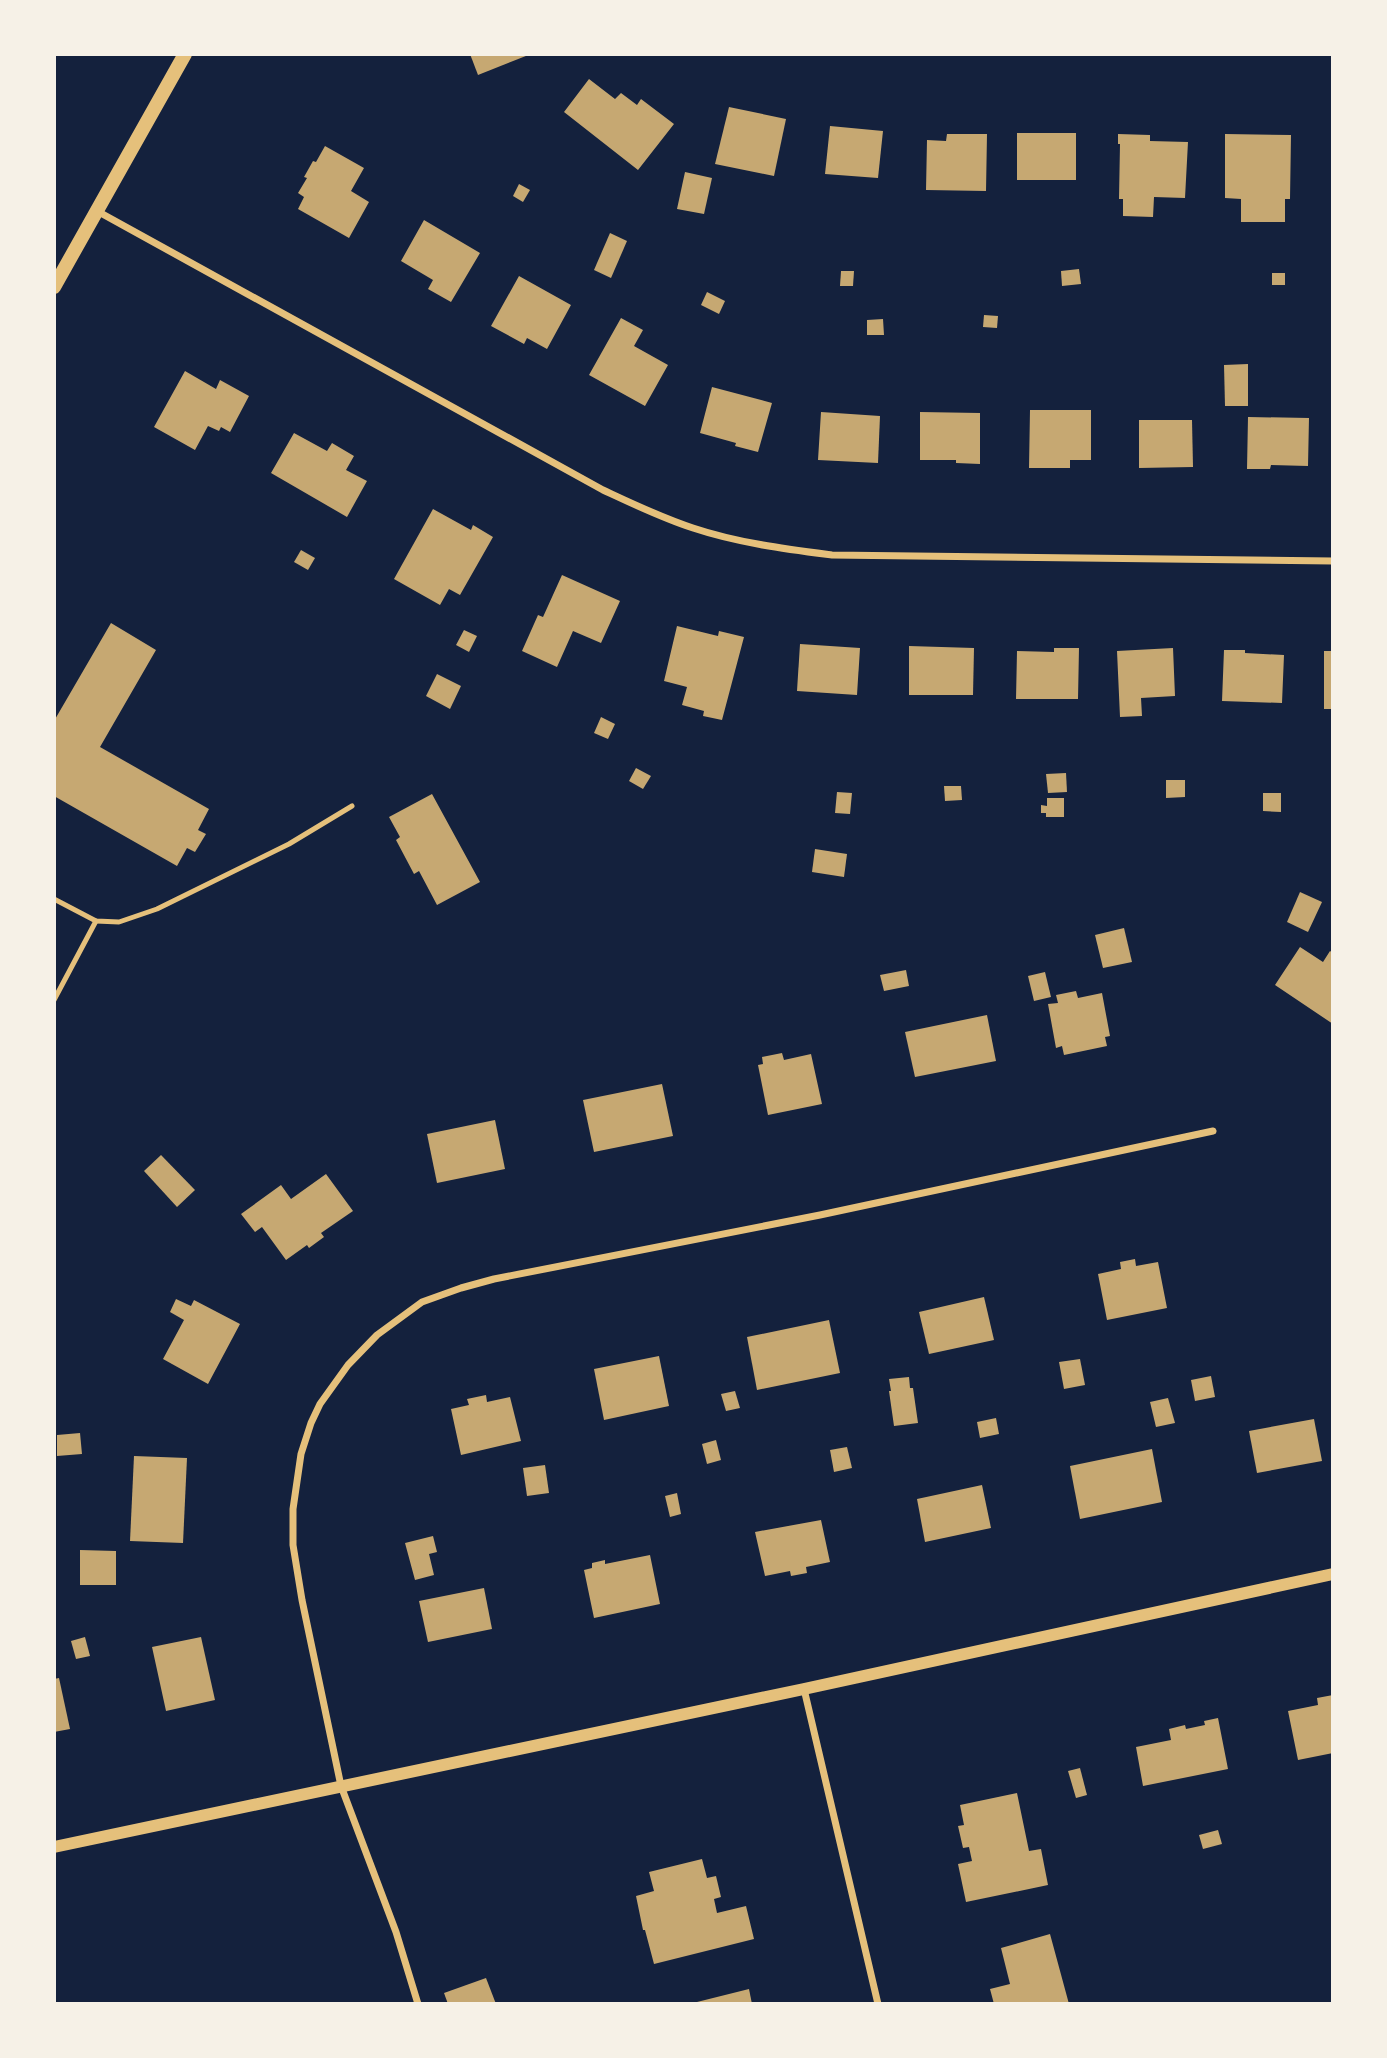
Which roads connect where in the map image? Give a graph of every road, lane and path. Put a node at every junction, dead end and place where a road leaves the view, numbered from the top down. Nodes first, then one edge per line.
1 (185, 54) edge
2 (97, 211) junction
3 (54, 287) edge
4 (1333, 561) edge
5 (352, 806) dead end
6 (54, 899) edge
7 (96, 921) junction
8 (54, 1000) edge
9 (1213, 1130) dead end
10 (1333, 1574) edge
11 (804, 1689) junction
12 (341, 1786) junction
13 (54, 1847) edge
14 (418, 2004) edge
15 (878, 2004) edge

1 - 2 main road
2 - 3 main road
2 - 4 street
5 - 7 lane
6 - 7 lane
7 - 8 lane
9 - 12 street
10 - 11 street
11 - 12 street
11 - 15 street
12 - 13 street
12 - 14 street

